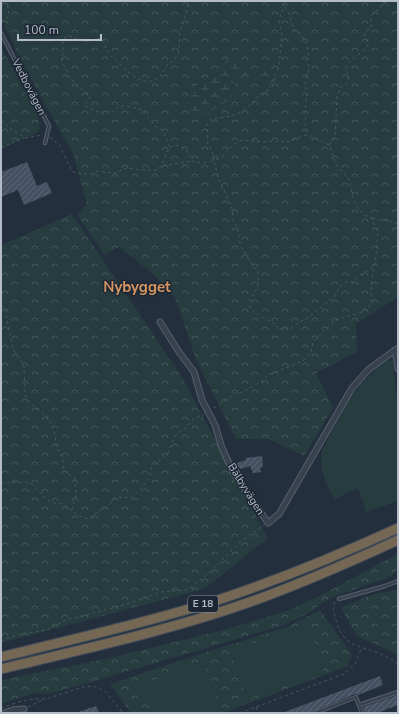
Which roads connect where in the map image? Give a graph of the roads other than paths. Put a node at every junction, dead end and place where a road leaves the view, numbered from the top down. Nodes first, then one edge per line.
1 (1, 33) edge
2 (45, 143) dead end
3 (160, 322) dead end
4 (397, 349) edge
5 (398, 369) edge
6 (398, 528) edge
7 (398, 540) edge
8 (398, 581) edge
9 (339, 599) road end
10 (1, 657) edge
11 (1, 669) edge
12 (398, 692) edge
13 (359, 705) junction
14 (24, 709) road end
15 (4, 713) edge
16 (315, 713) edge
17 (362, 713) edge

1 - 2 lane, Vedbovägen
3 - 4 street, Bälbyvägen
4 - 5 street
6 - 10 highway, E 18
7 - 11 highway, E 18
8 - 9 lane
12 - 13 lane
13 - 16 lane
13 - 17 lane
14 - 15 street

